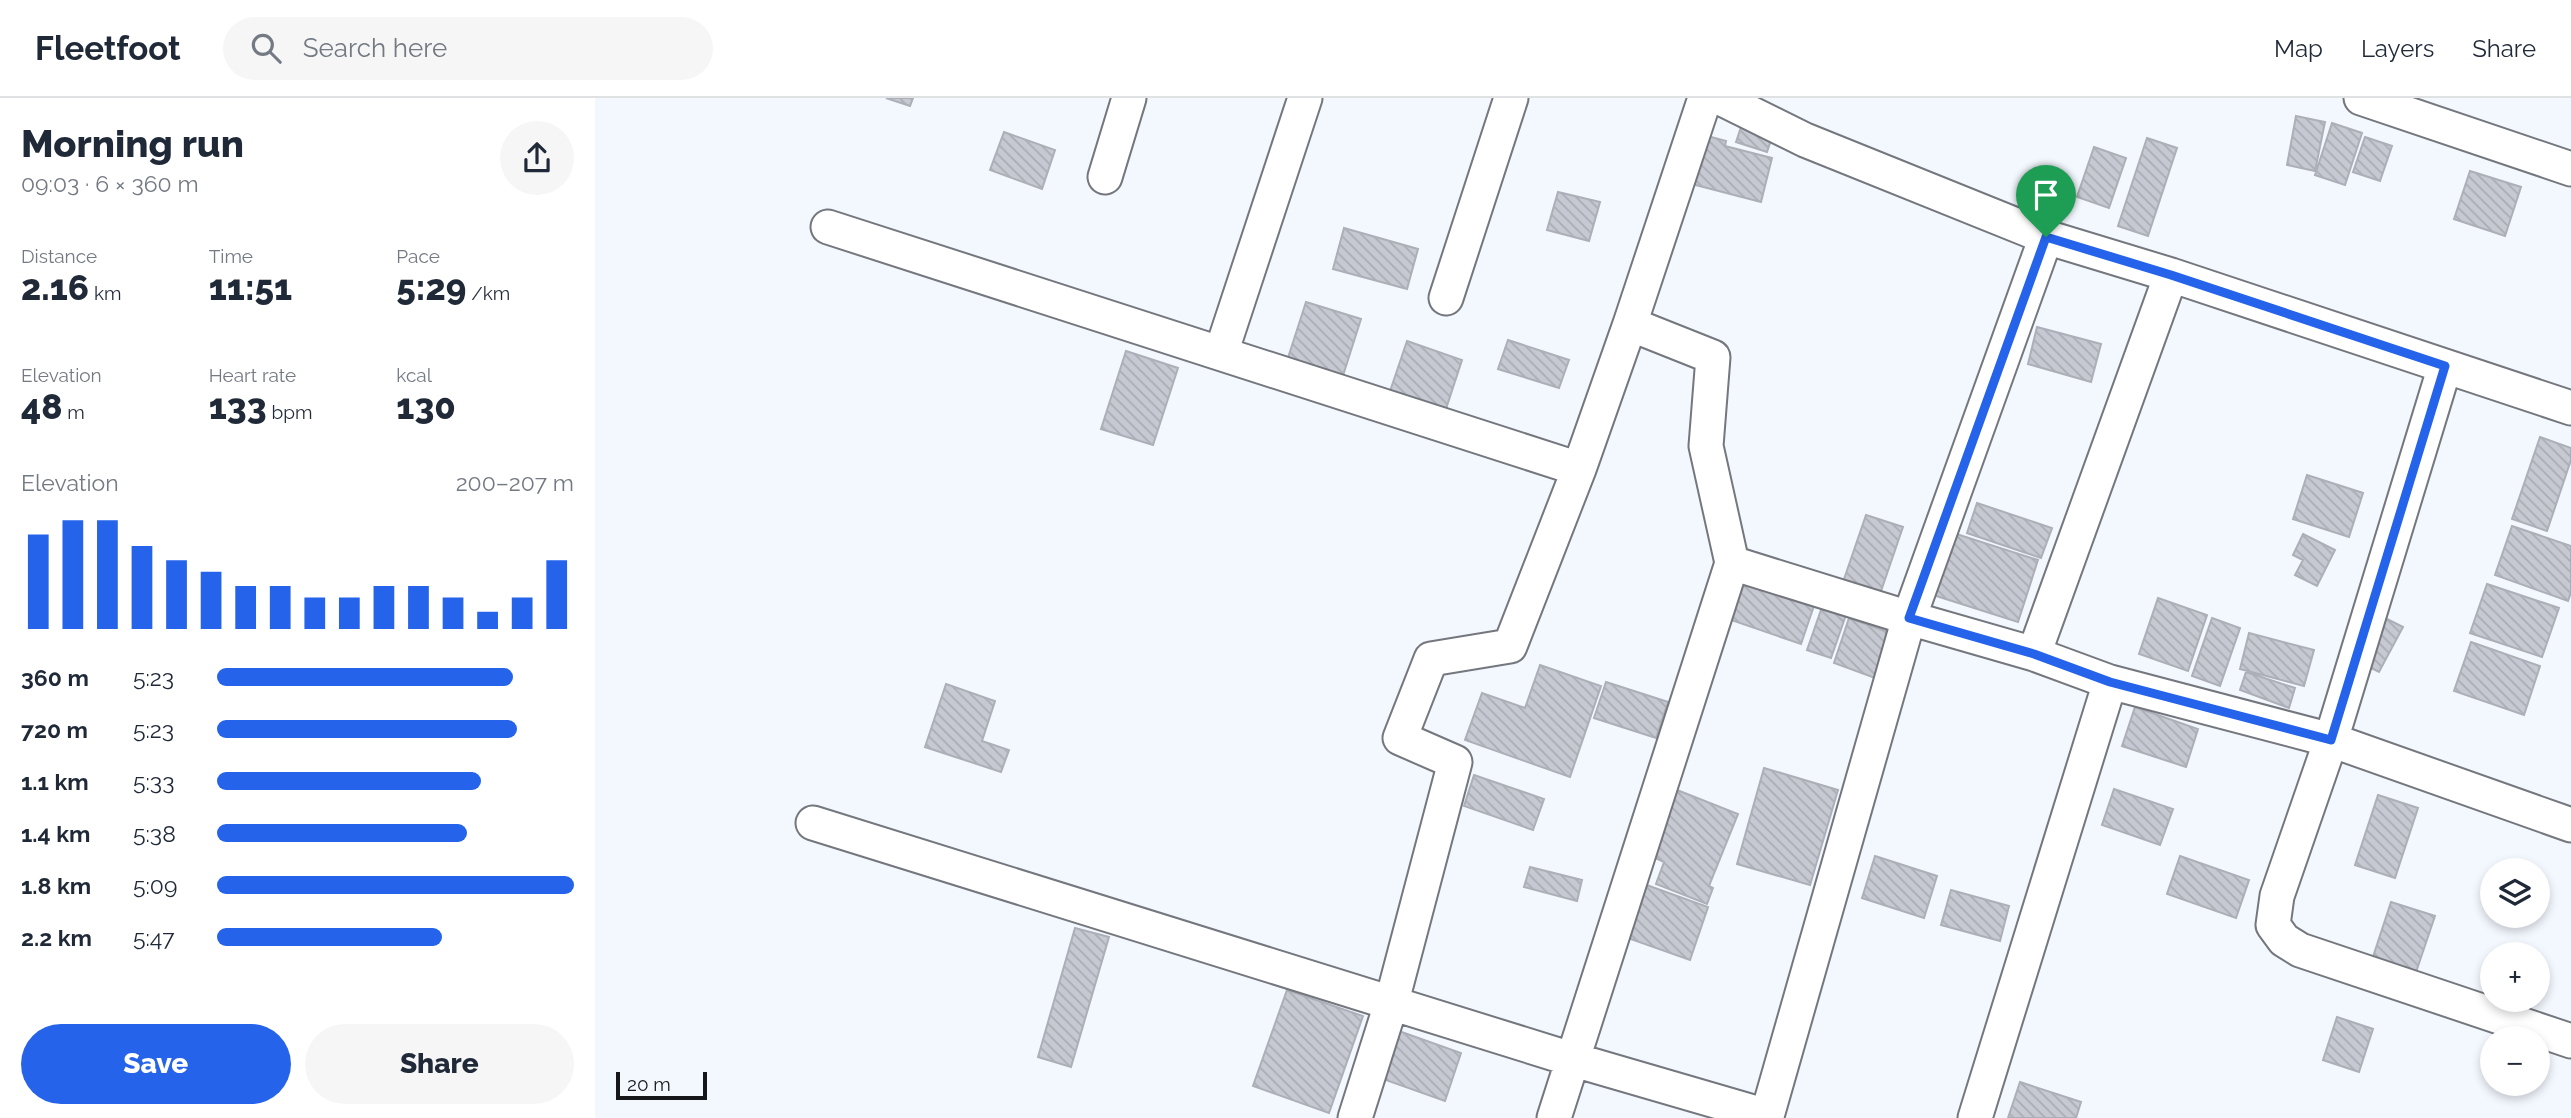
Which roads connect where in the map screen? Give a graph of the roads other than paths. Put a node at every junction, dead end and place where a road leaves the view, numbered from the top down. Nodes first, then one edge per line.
1 (1129, 98) edge
2 (1305, 98) edge
3 (1511, 98) edge
4 (1705, 98) edge
5 (1720, 98) edge
6 (2382, 101) edge
7 (2571, 169) edge
8 (1105, 177) dead end
9 (828, 227) dead end
10 (2046, 237) junction
11 (2171, 275) junction
12 (1446, 298) dead end
13 (1630, 324) junction
14 (1221, 353) junction
15 (2445, 366) junction
16 (2571, 408) edge
17 (1579, 468) junction
18 (1732, 563) junction
19 (1909, 618) junction
20 (2034, 654) junction
21 (2110, 682) junction
22 (2331, 740) junction
23 (813, 823) dead end
24 (2571, 825) edge
25 (1392, 1001) junction
26 (2571, 1041) edge
27 (1571, 1059) junction
28 (1355, 1118) edge
29 (1554, 1118) edge
30 (1975, 1118) edge

1 - 8 street
2 - 14 street
3 - 12 street
4 - 13 street
5 - 10 street
6 - 7 street
9 - 14 street
10 - 11 street
10 - 19 street
11 - 15 street
11 - 20 street
13 - 17 street
13 - 18 street
14 - 17 street
15 - 16 street
15 - 22 street
17 - 25 street
18 - 19 street
18 - 27 street
19 - 20 street
19 - 27 street
20 - 21 street
21 - 22 street
21 - 30 street
22 - 24 street
22 - 26 street
23 - 25 street
25 - 27 street
25 - 28 street
27 - 29 street

